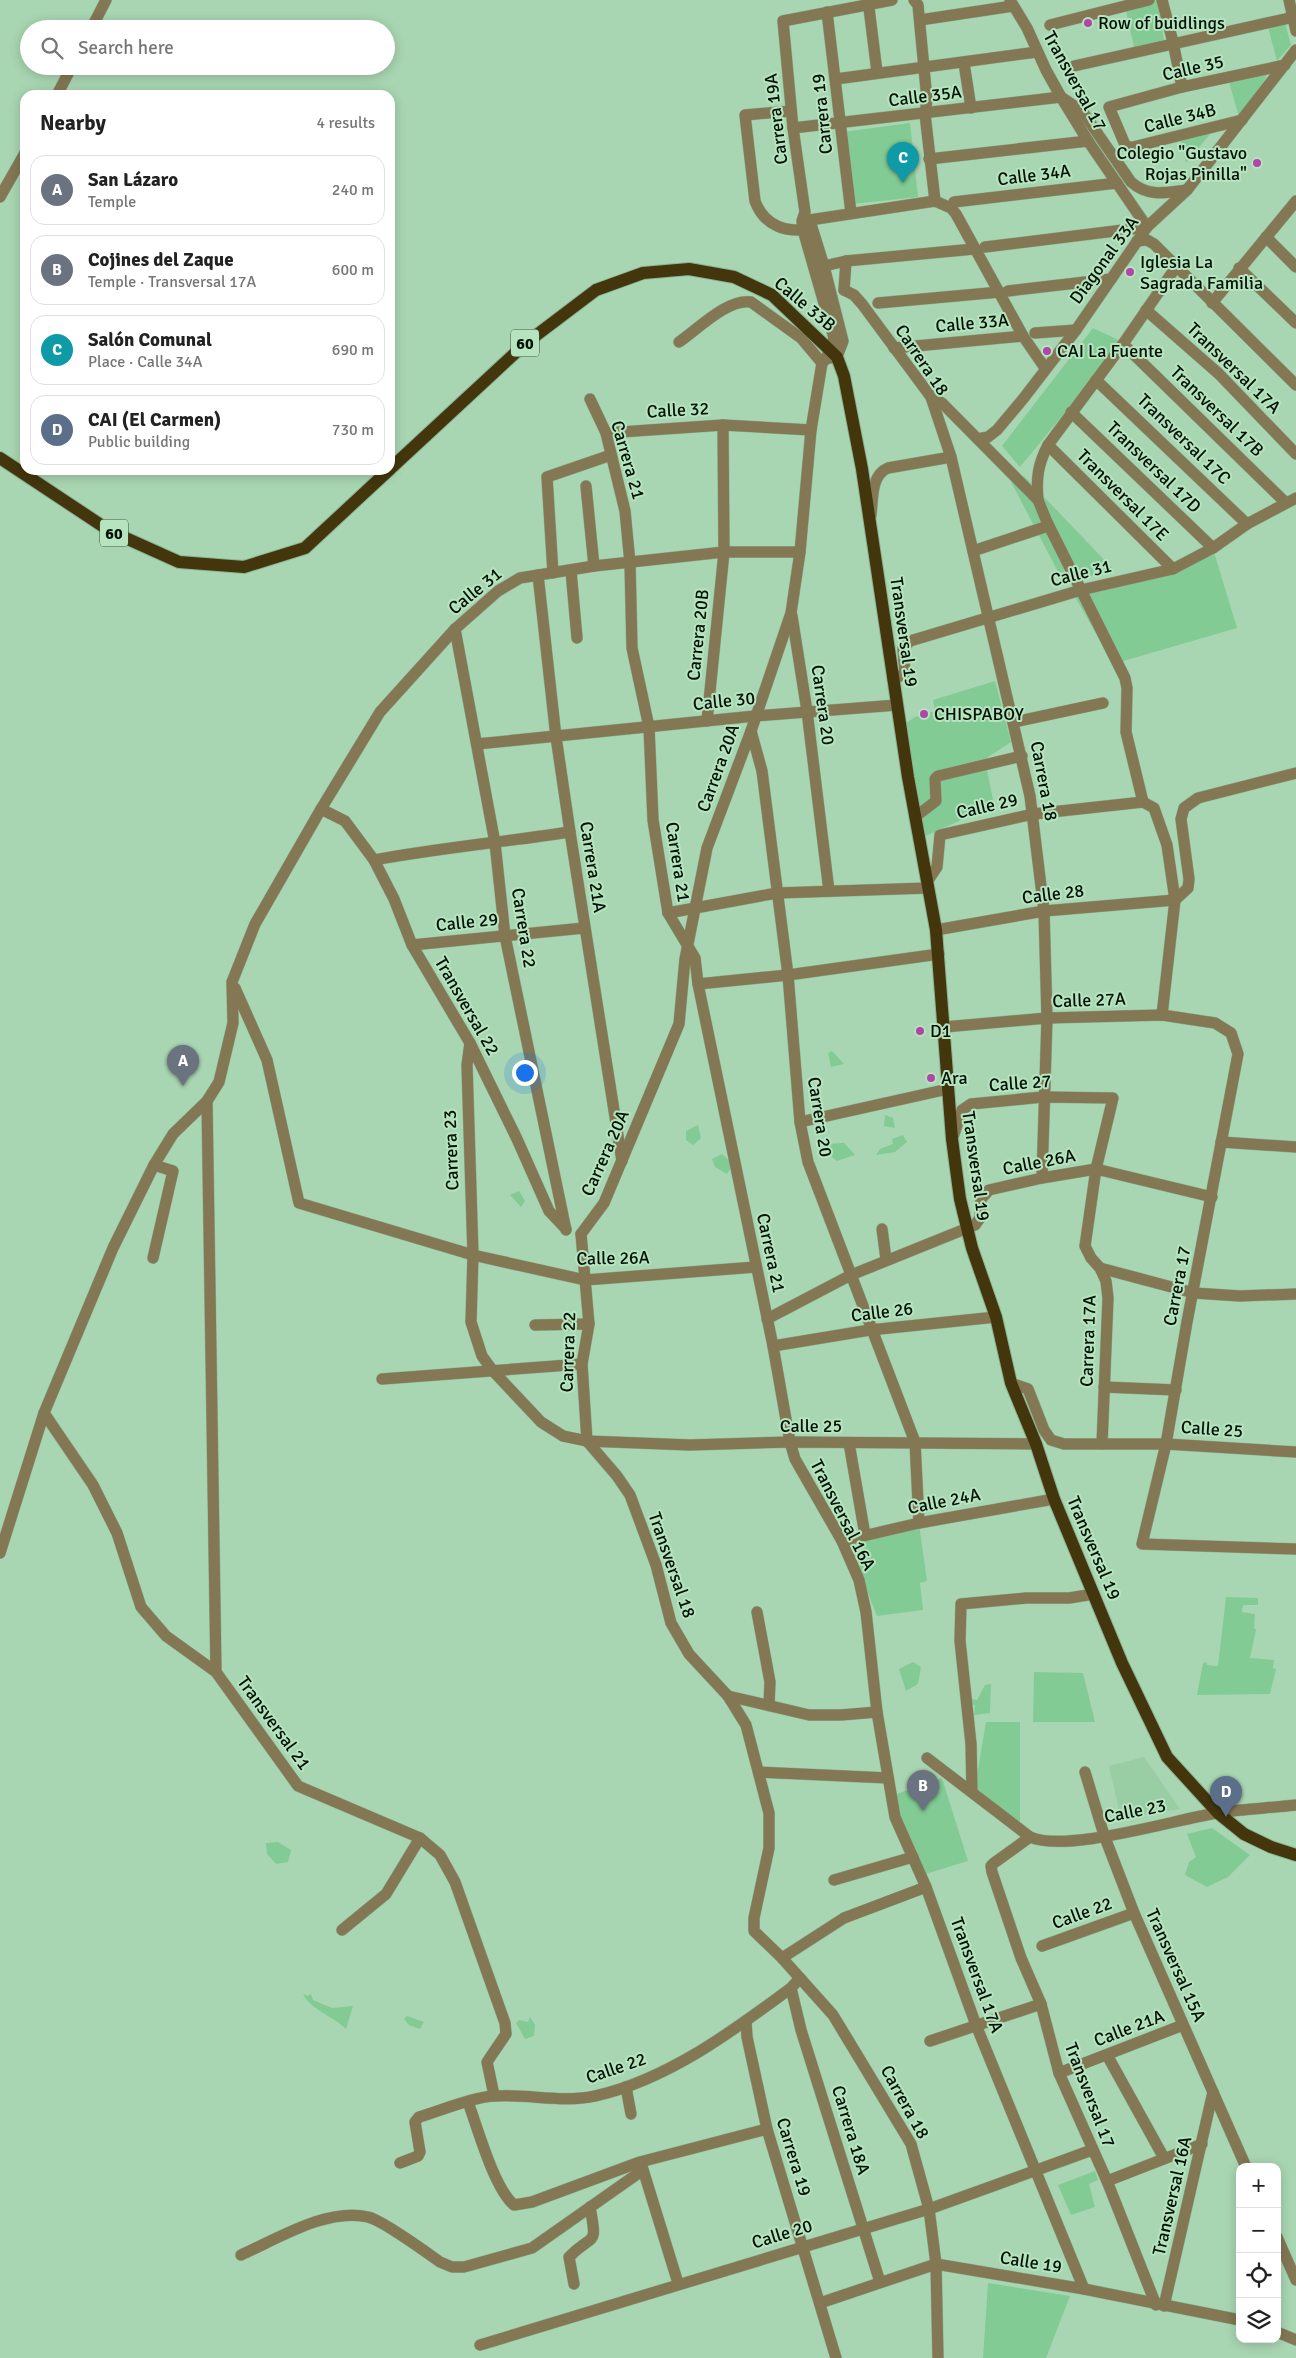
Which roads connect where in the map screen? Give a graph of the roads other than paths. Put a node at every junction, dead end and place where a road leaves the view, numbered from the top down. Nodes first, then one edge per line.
1 (106, 0) edge
2 (892, 0) edge
3 (914, 0) edge
4 (1148, 0) edge
5 (1162, 0) edge
6 (1289, 0) edge
7 (868, 2) edge
8 (1011, 3) edge
9 (827, 12) junction
10 (1294, 17) junction
11 (96, 20) edge
12 (920, 20) junction
13 (1050, 24) dead end
14 (1296, 31) edge
15 (1173, 42) junction
16 (1296, 50) edge
17 (1037, 52) junction
18 (964, 63) junction
19 (1285, 65) junction
20 (1074, 66) dead end
21 (924, 68) junction
22 (877, 72) junction
23 (67, 75) edge
24 (836, 79) junction
25 (1182, 87) junction
26 (60, 90) edge
27 (1061, 97) junction
28 (972, 108) junction
29 (791, 111) junction
30 (925, 114) junction
31 (1242, 120) junction
32 (840, 124) junction
33 (793, 128) junction
34 (1088, 141) junction
35 (1126, 147) joint
36 (929, 159) junction
37 (20, 162) edge
38 (1117, 183) junction
39 (1187, 190) junction
40 (0, 197) edge
41 (935, 201) junction
42 (954, 202) dead end
43 (1294, 206) edge
44 (851, 213) junction
45 (806, 222) junction
46 (1147, 227) junction
47 (1266, 237) junction
48 (1137, 241) junction
49 (980, 248) junction
50 (846, 261) junction
51 (824, 266) junction
52 (1176, 267) junction
53 (1296, 267) edge
54 (1239, 268) junction
55 (1111, 280) junction
56 (844, 290) junction
57 (1004, 291) junction
58 (831, 293) junction
59 (878, 303) dead end
60 (1212, 303) junction
61 (1146, 310) junction
62 (1296, 323) edge
63 (1076, 330) junction
64 (1029, 335) junction
65 (679, 342) dead end
66 (1123, 344) junction
67 (894, 348) junction
68 (829, 356) junction
69 (1046, 368) junction
70 (1096, 380) junction
71 (1296, 385) edge
72 (931, 397) junction
73 (590, 399) dead end
74 (1071, 412) junction
75 (723, 425) junction
76 (811, 430) junction
77 (606, 433) junction
78 (978, 439) junction
79 (1048, 445) junction
80 (1296, 454) edge
81 (611, 455) junction
82 (951, 457) junction
83 (0, 458) edge
84 (395, 463) edge
85 (20, 471) edge
86 (26, 475) edge
87 (383, 475) edge
88 (586, 486) dead end
89 (1038, 500) junction
90 (1291, 500) edge
91 (870, 522) junction
92 (1046, 524) junction
93 (1247, 524) junction
94 (1213, 548) junction
95 (973, 551) junction
96 (724, 552) junction
97 (800, 552) junction
98 (630, 563) junction
99 (594, 566) junction
100 (1174, 569) junction
101 (571, 571) junction
102 (553, 573) junction
103 (538, 575) junction
104 (1081, 590) junction
105 (791, 613) junction
106 (989, 617) junction
107 (455, 629) junction
108 (577, 638) dead end
109 (893, 680) junction
110 (1103, 703) dead end
111 (897, 705) junction
112 (807, 711) junction
113 (755, 716) junction
114 (707, 720) junction
115 (1014, 722) junction
116 (649, 727) junction
117 (751, 731) junction
118 (556, 737) junction
119 (478, 744) junction
120 (1022, 756) junction
121 (1296, 774) edge
122 (1147, 803) junction
123 (321, 809) junction
124 (1033, 814) junction
125 (915, 817) junction
126 (570, 832) junction
127 (496, 843) junction
128 (374, 860) junction
129 (928, 885) junction
130 (830, 891) junction
131 (777, 893) junction
132 (1175, 900) junction
133 (696, 908) junction
134 (1044, 911) junction
135 (668, 913) junction
136 (584, 928) junction
137 (936, 930) junction
138 (505, 936) junction
139 (412, 945) junction
140 (688, 948) junction
141 (939, 954) junction
142 (788, 975) junction
143 (232, 982) junction
144 (698, 984) junction
145 (1162, 1016) junction
146 (1047, 1018) junction
147 (944, 1027) junction
148 (1231, 1034) joint
149 (470, 1043) junction
150 (948, 1089) junction
151 (1043, 1098) junction
152 (1113, 1098) joint
153 (208, 1101) junction
154 (800, 1122) junction
155 (952, 1139) junction
156 (1222, 1142) junction
157 (1296, 1147) edge
158 (622, 1163) junction
159 (154, 1165) junction
160 (1096, 1169) junction
161 (1042, 1178) junction
162 (1212, 1198) junction
163 (966, 1228) junction
164 (882, 1229) dead end
165 (566, 1230) junction
166 (581, 1234) junction
167 (473, 1255) junction
168 (153, 1258) dead end
169 (886, 1259) junction
170 (756, 1267) junction
171 (1100, 1268) junction
172 (851, 1275) junction
173 (585, 1280) junction
174 (1194, 1293) junction
175 (1296, 1294) edge
176 (996, 1317) junction
177 (767, 1319) junction
178 (589, 1324) junction
179 (535, 1325) dead end
180 (870, 1330) junction
181 (773, 1346) junction
182 (582, 1364) junction
183 (493, 1371) junction
184 (382, 1379) dead end
185 (1011, 1383) junction
186 (1104, 1386) junction
187 (1176, 1390) junction
188 (44, 1413) junction
189 (587, 1441) junction
190 (790, 1442) junction
191 (915, 1442) junction
192 (849, 1443) junction
193 (1036, 1444) junction
194 (1102, 1444) junction
195 (1166, 1444) junction
196 (1296, 1452) edge
197 (1054, 1499) junction
198 (919, 1523) junction
199 (865, 1535) junction
200 (842, 1541) junction
201 (1296, 1548) edge
202 (0, 1553) edge
203 (1094, 1594) junction
204 (757, 1612) dead end
205 (872, 1663) joint
206 (216, 1672) junction
207 (728, 1696) junction
208 (769, 1705) junction
209 (878, 1712) junction
210 (927, 1758) dead end
211 (759, 1772) junction
212 (1085, 1772) dead end
213 (888, 1778) junction
214 (972, 1791) junction
215 (1296, 1804) edge
216 (1218, 1813) junction
217 (1104, 1836) junction
218 (1030, 1837) junction
219 (420, 1838) junction
220 (1296, 1855) edge
221 (913, 1857) junction
222 (834, 1880) dead end
223 (926, 1888) junction
224 (1134, 1913) junction
225 (342, 1930) dead end
226 (754, 1931) joint
227 (1042, 1946) dead end
228 (782, 1958) junction
229 (800, 1978) junction
230 (791, 1988) junction
231 (1041, 2004) junction
232 (746, 2021) junction
233 (976, 2025) junction
234 (1183, 2025) junction
235 (930, 2041) dead end
236 (1107, 2055) junction
237 (1060, 2073) junction
238 (626, 2086) junction
239 (1213, 2092) junction
240 (494, 2096) junction
241 (468, 2102) junction
242 (631, 2114) dead end
243 (767, 2129) junction
244 (1202, 2144) junction
245 (1092, 2150) junction
246 (1164, 2158) junction
247 (400, 2163) dead end
248 (1244, 2163) edge
249 (642, 2166) junction
250 (1036, 2172) junction
251 (1107, 2181) junction
252 (590, 2207) junction
253 (929, 2209) junction
254 (862, 2228) junction
255 (1281, 2246) edge
256 (803, 2247) junction
257 (241, 2255) dead end
258 (936, 2264) junction
259 (1296, 2280) edge
260 (880, 2282) junction
261 (678, 2283) junction
262 (574, 2284) dead end
263 (1084, 2289) junction
264 (820, 2303) junction
265 (1160, 2306) junction
266 (1236, 2319) edge
267 (1281, 2334) edge
268 (1296, 2340) edge
269 (480, 2345) dead end
270 (836, 2358) edge
271 (938, 2358) edge

1 - 11 street
2 - 7 street
3 - 12 street
4 - 13 street
5 - 15 street
6 - 10 street
7 - 9 street
7 - 22 street
8 - 12 street
8 - 17 street, Transversal 17
9 - 24 street, Carrera 19
9 - 29 street, Carrera 19A
10 - 14 street
10 - 15 street
12 - 21 street
15 - 20 street
15 - 25 street
16 - 19 street, Diagonal 33A
17 - 18 street, Calle 35A
17 - 27 street, Transversal 17
18 - 21 street, Calle 35A
18 - 28 street
19 - 25 street, Calle 35
19 - 31 street, Diagonal 33A
21 - 22 street, Calle 35A
21 - 30 street
22 - 24 street, Calle 35A
23 - 26 street
24 - 32 street, Carrera 19
25 - 35 street, Calle 35
27 - 28 street, Calle 35A
27 - 34 street, Transversal 17
27 - 39 street
28 - 30 street, Calle 35A
29 - 33 street, Carrera 19A
29 - 45 street
30 - 32 street, Calle 35A
30 - 36 street
31 - 35 street, Calle 34B
31 - 39 street, Diagonal 33A
32 - 33 street, Calle 35A
32 - 44 street, Carrera 19
33 - 45 street, Carrera 19A
34 - 36 street
34 - 38 street, Transversal 17
36 - 41 street
37 - 40 street
38 - 42 street, Calle 34A
38 - 46 street, Transversal 17
39 - 46 street, Diagonal 33A
41 - 44 street
41 - 49 street
43 - 47 street
44 - 45 street
45 - 51 street
45 - 68 street
46 - 48 street, Diagonal 33A
46 - 49 street
47 - 53 street
47 - 54 street
48 - 52 street
48 - 55 street, Diagonal 33A
49 - 50 street
49 - 57 street
50 - 51 street
50 - 56 street
51 - 58 street
52 - 60 street
52 - 61 street
54 - 60 street
54 - 62 street
55 - 57 street, Calle 33A
55 - 63 street, Diagonal 33A
56 - 58 street
56 - 67 street, Carrera 18
57 - 59 street, Calle 33A
57 - 64 street
58 - 68 street
60 - 71 street
61 - 66 street
61 - 80 street, Transversal 17A
63 - 64 street, Calle 33A
63 - 69 street, Diagonal 33A
64 - 67 street, Calle 33A
64 - 69 street
65 - 68 street
66 - 70 street
66 - 90 street, Transversal 17B
67 - 72 street, Carrera 18
68 - 76 street, Carrera 20A
68 - 84 main road, Calle 33B / 60
68 - 91 main road, Transversal 19
69 - 78 street, Diagonal 33A
70 - 74 street
70 - 93 street, Transversal 17C
72 - 78 street
72 - 82 street, Carrera 18
73 - 77 street, Carrera 21
74 - 79 street
74 - 94 street, Transversal 17D
75 - 76 street
75 - 77 street, Calle 32
75 - 96 street
76 - 97 street, Carrera 20A
77 - 81 street, Carrera 21
78 - 89 street
79 - 89 street
79 - 100 street, Transversal 17E
81 - 98 street, Carrera 21
81 - 102 street
82 - 91 street
82 - 95 street, Carrera 18
83 - 85 main road, 60
86 - 87 main road, 60
88 - 99 street
89 - 92 street
90 - 93 street, Calle 31
91 - 109 main road, Transversal 19
92 - 95 street
92 - 104 street
93 - 94 street, Calle 31
94 - 100 street, Calle 31
95 - 106 street, Carrera 18
96 - 97 street, Calle 31
96 - 98 street, Calle 31
96 - 114 street, Carrera 20B
97 - 105 street, Carrera 20A
98 - 99 street, Calle 31
98 - 116 street, Carrera 21
99 - 101 street, Calle 31
100 - 104 street, Calle 31
101 - 102 street, Calle 31
101 - 108 street
102 - 103 street, Calle 31
103 - 107 street, Calle 31
103 - 118 street, Carrera 21A
104 - 106 street, Calle 31
104 - 122 street
105 - 112 street, Carrera 20
105 - 113 street, Carrera 20A
106 - 109 street, Calle 31
106 - 115 street, Carrera 18
107 - 119 street, Carrera 22
107 - 123 street, Calle 31
109 - 111 main road, Transversal 19
110 - 115 street
111 - 112 street, Calle 30
111 - 125 main road, Transversal 19
112 - 113 street, Calle 30
112 - 130 street, Carrera 20
113 - 114 street, Calle 30
113 - 117 street, Carrera 20A
114 - 116 street, Calle 30
115 - 120 street, Carrera 18
116 - 118 street, Calle 30
116 - 135 street, Carrera 21
117 - 131 street, Carrera 20
117 - 133 street, Carrera 20A
118 - 119 street, Calle 30
118 - 126 street, Carrera 21A
119 - 127 street, Carrera 22
120 - 124 street, Carrera 18
120 - 125 street
121 - 132 street
122 - 124 street, Calle 29
122 - 132 street
123 - 128 street
123 - 143 street, Calle 31
124 - 129 street, Calle 29
124 - 134 street, Carrera 18
125 - 129 main road, Transversal 19
126 - 127 street
126 - 136 street, Carrera 21A
127 - 128 street
127 - 138 street, Carrera 22
128 - 139 street
129 - 130 street
129 - 137 main road, Transversal 19
130 - 131 street
131 - 133 street
131 - 142 street, Carrera 20
132 - 134 street, Calle 28
132 - 145 street
133 - 135 street
133 - 140 street, Carrera 20A
134 - 137 street, Calle 28
134 - 146 street, Carrera 18
135 - 140 street, Carrera 21
136 - 138 street, Calle 29
136 - 158 street, Carrera 21A
137 - 141 main road, Transversal 19
138 - 139 street, Calle 29
138 - 165 street, Carrera 22
139 - 149 street, Transversal 22
140 - 144 street, Carrera 21
140 - 158 street, Carrera 20A
141 - 142 street
141 - 147 main road, Transversal 19
142 - 144 street
142 - 154 street, Carrera 20
143 - 153 street
143 - 167 street, Calle 26A
144 - 170 street, Carrera 21
145 - 146 street, Calle 27A
145 - 148 street, Calle 27A
146 - 147 street, Calle 27A
146 - 151 street, Carrera 18
147 - 150 main road, Transversal 19
148 - 156 street, Carrera 17
149 - 165 street, Transversal 22
149 - 167 street, Carrera 23
150 - 154 street
150 - 155 main road, Transversal 19
151 - 152 street, Calle 27
151 - 155 street, Calle 27
151 - 161 street, Carrera 18
152 - 160 street, Carrera 17A
153 - 159 street
153 - 206 street
154 - 172 street, Carrera 20
155 - 163 main road, Transversal 19
156 - 157 street
156 - 162 street, Carrera 17
158 - 166 street, Carrera 20A
159 - 168 street
159 - 188 street
160 - 161 street, Calle 26A
160 - 162 street, Calle 26A
160 - 171 street, Carrera 17A
161 - 163 street, Calle 26A
162 - 174 street, Carrera 17
163 - 169 street, Calle 26A
163 - 176 main road, Transversal 19
164 - 169 street
165 - 166 street
166 - 173 street, Carrera 22
167 - 173 street, Calle 26A
167 - 183 street, Carrera 23
169 - 172 street, Calle 26A
170 - 173 street, Calle 26A
170 - 177 street, Carrera 21
171 - 174 street
171 - 186 street, Carrera 17A
172 - 177 street, Calle 26A
172 - 180 street, Carrera 20
173 - 178 street, Carrera 22
174 - 175 street
174 - 187 street, Carrera 17
176 - 180 street, Calle 26
176 - 185 main road, Transversal 19
177 - 181 street, Carrera 21
178 - 179 street
178 - 182 street, Carrera 22
180 - 181 street, Calle 26
180 - 191 street, Carrera 20
181 - 190 street, Carrera 21
182 - 183 street
182 - 189 street, Carrera 22
183 - 184 street
183 - 189 street, Calle 25
185 - 193 main road, Transversal 19
185 - 194 street, Calle 25
186 - 187 street
186 - 194 street, Carrera 17A
187 - 195 street, Carrera 17
188 - 202 street
188 - 206 street, Transversal 21
189 - 190 street, Calle 25
189 - 207 street, Transversal 18
190 - 192 street, Calle 25
190 - 200 street, Transversal 16A
191 - 192 street, Calle 25
191 - 193 street, Calle 25
191 - 198 street, Carrera 20
192 - 199 street
193 - 197 main road, Transversal 19
194 - 195 street, Calle 25
195 - 196 street, Calle 25
195 - 201 street, Carrera 17
197 - 198 street, Calle 24A
197 - 203 main road, Transversal 19
198 - 199 street, Calle 24A
199 - 200 street, Calle 24A
200 - 205 street, Transversal 16A
203 - 214 street
203 - 216 main road, Transversal 19
204 - 208 street
205 - 209 street, Transversal 17A
206 - 219 street, Transversal 21
207 - 208 street
207 - 211 street, Transversal 18
208 - 209 street
209 - 213 street, Transversal 17A
210 - 214 street
211 - 213 street
211 - 226 street, Transversal 18
212 - 217 street, Transversal 15A
213 - 221 street, Transversal 17A
214 - 218 street
215 - 216 street, Calle 23
216 - 217 street, Calle 23
216 - 220 main road, Transversal 19
217 - 218 street, Calle 23
217 - 224 street, Transversal 15A
218 - 231 street, Transversal 17
219 - 225 street
219 - 240 street, Transversal 21
221 - 222 street
221 - 223 street, Transversal 17A
223 - 228 street
223 - 233 street, Transversal 17A
224 - 227 street, Calle 22
224 - 234 street, Transversal 15A
226 - 228 street, Carrera 18
228 - 229 street, Carrera 18
229 - 230 street, Calle 22
229 - 253 street, Carrera 18
230 - 232 street, Calle 22
230 - 254 street, Carrera 18A
231 - 233 street
231 - 237 street, Transversal 17
232 - 238 street, Calle 22
232 - 243 street, Carrera 19
233 - 235 street
233 - 250 street, Transversal 17A
234 - 236 street, Calle 21A
234 - 239 street, Transversal 15A
236 - 237 street, Calle 21A
236 - 246 street
237 - 245 street, Transversal 17
238 - 240 street, Calle 22
238 - 242 street
239 - 244 street, Transversal 16A
239 - 248 street, Transversal 15A
240 - 241 street, Calle 22
241 - 247 street, Calle 22
241 - 249 street
243 - 249 street
243 - 256 street, Carrera 19
244 - 246 street
244 - 265 street, Transversal 16A
245 - 250 street, Calle 20
245 - 251 street, Transversal 17
246 - 251 street
249 - 252 street
249 - 261 street
250 - 253 street, Calle 20
250 - 263 street, Transversal 17A
251 - 265 street, Transversal 17
252 - 257 street
252 - 262 street
253 - 254 street, Calle 20
253 - 258 street, Carrera 18
254 - 256 street, Calle 20
254 - 260 street, Carrera 18A
255 - 259 street
256 - 261 street, Calle 20
256 - 264 street, Carrera 19
258 - 260 street, Calle 19
258 - 263 street, Calle 19
258 - 271 street, Carrera 18
260 - 264 street, Calle 19
261 - 269 street, Calle 20
263 - 265 street, Calle 19
264 - 270 street, Carrera 19
265 - 266 street, Calle 19
267 - 268 street

